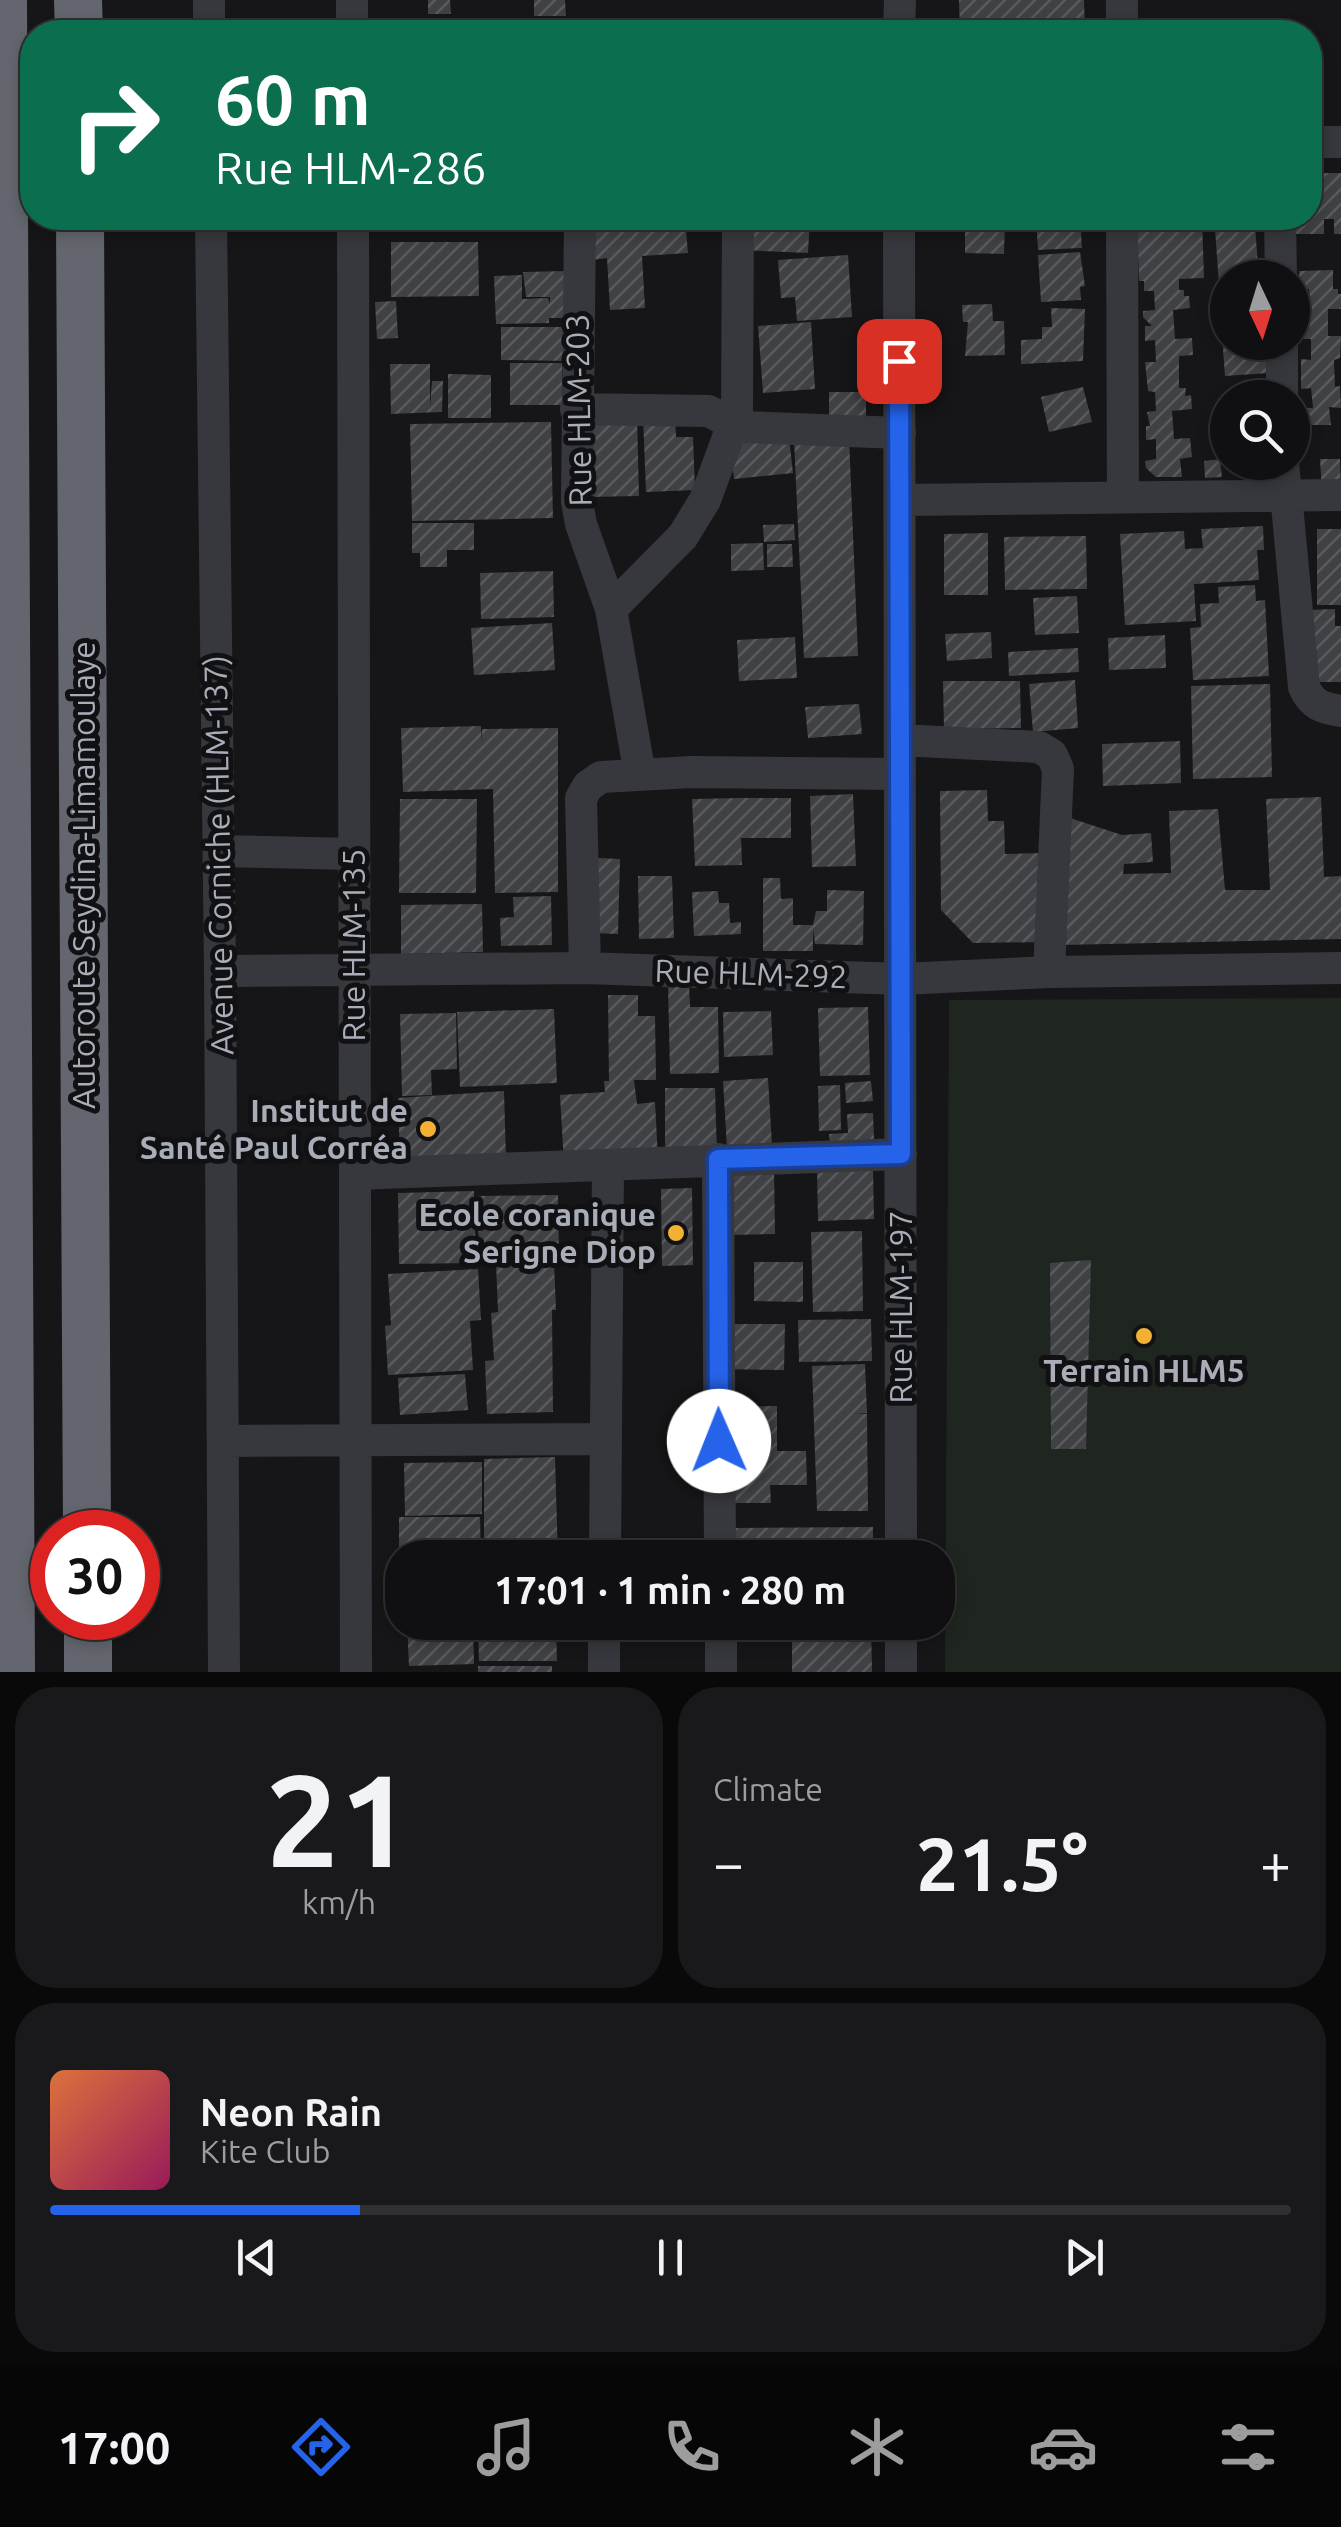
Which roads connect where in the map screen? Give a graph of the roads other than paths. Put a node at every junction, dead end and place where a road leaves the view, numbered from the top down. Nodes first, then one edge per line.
1 (3, 0) edge
2 (80, 230) edge
3 (211, 230) edge
4 (353, 230) edge
5 (580, 230) edge
6 (738, 230) edge
7 (899, 230) edge
8 (1122, 230) edge
9 (1280, 230) edge
10 (1281, 260) edge
11 (576, 409) junction
12 (732, 426) junction
13 (900, 433) junction
14 (1284, 480) edge
15 (1341, 495) edge
16 (1284, 496) junction
17 (1123, 497) junction
18 (900, 500) junction
19 (611, 609) junction
20 (1341, 711) edge
21 (900, 740) junction
22 (900, 774) junction
23 (640, 775) junction
24 (219, 850) junction
25 (354, 854) junction
26 (585, 968) junction
27 (1341, 968) edge
28 (354, 970) junction
29 (220, 971) junction
30 (1048, 972) junction
31 (900, 979) junction
32 (901, 1154) junction
33 (718, 1159) junction
34 (608, 1165) junction
35 (355, 1174) junction
36 (606, 1438) junction
37 (356, 1440) junction
38 (223, 1441) junction
39 (88, 1510) edge
40 (605, 1540) edge
41 (720, 1540) edge
42 (901, 1540) edge
43 (88, 1640) edge
44 (604, 1640) edge
45 (721, 1640) edge
46 (902, 1640) edge
47 (11, 1672) edge
48 (88, 1672) edge
49 (224, 1672) edge
50 (356, 1672) edge
51 (604, 1672) edge
52 (721, 1672) edge
53 (902, 1672) edge

1 - 47 highway
2 - 39 highway, Autoroute Seydina-Limamoulaye
3 - 24 street, Avenue Corniche (HLM-137)
4 - 25 street, Rue HLM-135
5 - 11 street, Rue HLM-203
6 - 12 street
7 - 13 street, Rue HLM-197
8 - 17 street
9 - 10 street
11 - 12 street
11 - 19 street, Rue HLM-203
12 - 13 street
12 - 19 street
13 - 18 street, Rue HLM-197
14 - 16 street
15 - 16 street
16 - 17 street
16 - 20 street
17 - 18 street
18 - 21 street, Rue HLM-197
19 - 23 street, Rue HLM-203
21 - 22 street, Rue HLM-197
21 - 30 street
22 - 23 street
22 - 31 street, Rue HLM-197
23 - 26 street
24 - 25 street
24 - 29 street, Avenue Corniche (HLM-137)
25 - 28 street, Rue HLM-135
26 - 28 street, Rue HLM-292
26 - 31 street, Rue HLM-292
27 - 30 street, Rue HLM-292
28 - 29 street, Rue HLM-292
28 - 35 street, Rue HLM-135
29 - 38 street, Avenue Corniche (HLM-137)
30 - 31 street, Rue HLM-292
31 - 32 street, Rue HLM-197
32 - 33 street
32 - 42 street, Rue HLM-197
33 - 34 street
33 - 41 street
34 - 35 street
34 - 36 street
35 - 37 street, Rue HLM-135
36 - 37 street
36 - 40 street
37 - 38 street
37 - 50 street, Rue HLM-135
38 - 49 street, Avenue Corniche (HLM-137)
43 - 48 highway
44 - 51 street
45 - 52 street
46 - 53 street

